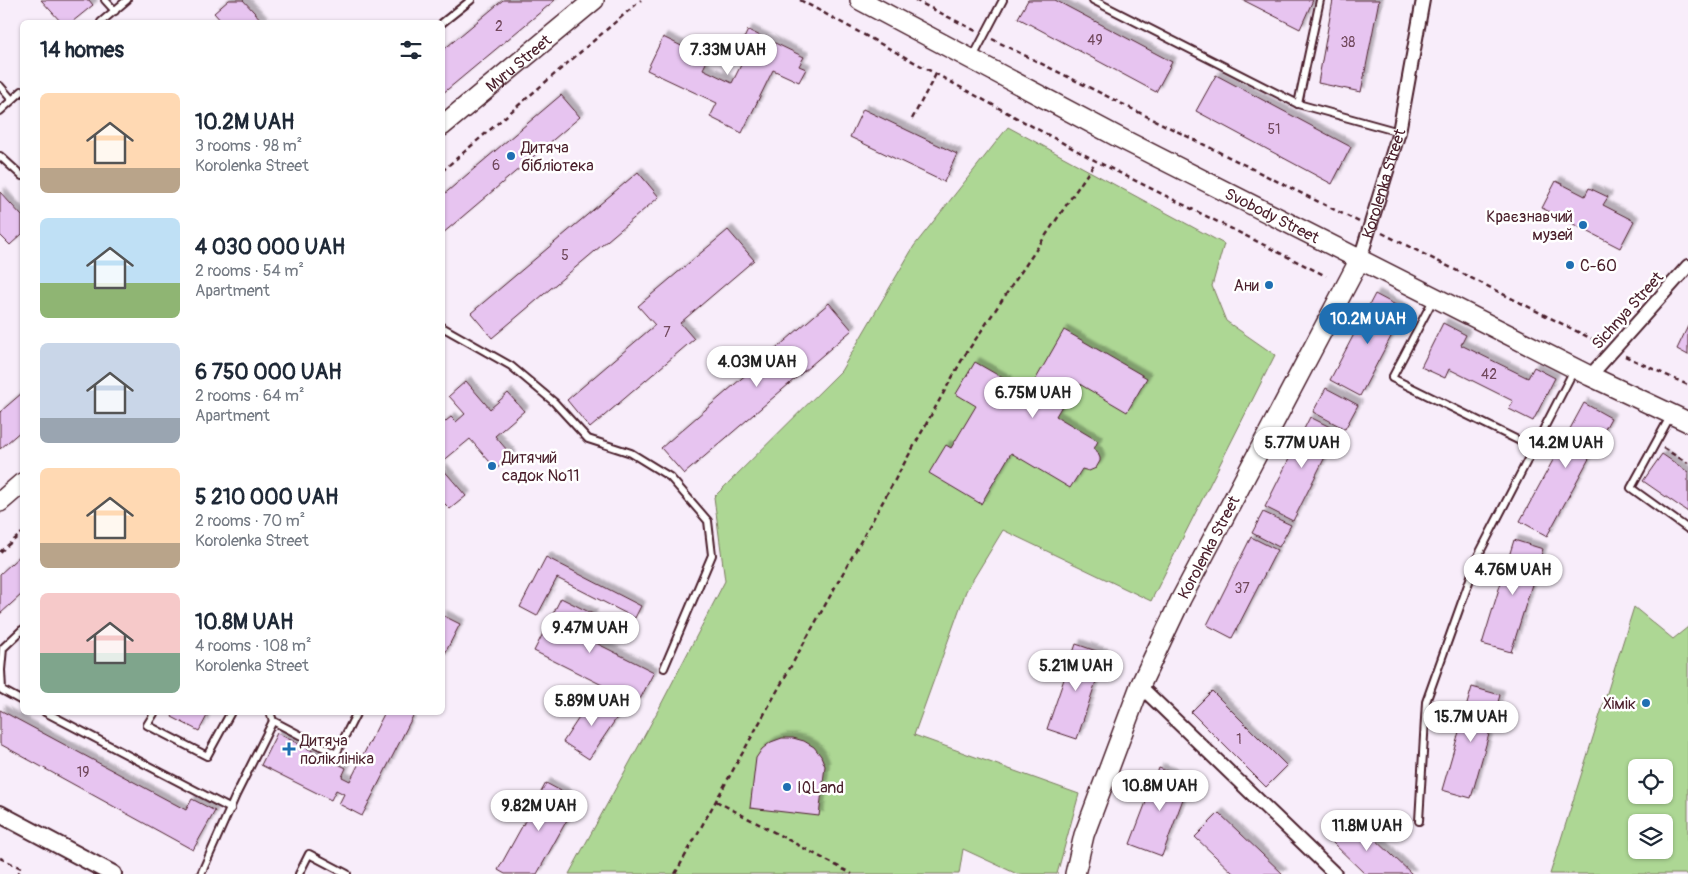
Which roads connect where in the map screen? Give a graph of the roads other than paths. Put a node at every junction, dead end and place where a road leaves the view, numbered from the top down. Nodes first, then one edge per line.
1 (105, 0) edge
2 (127, 0) edge
3 (471, 0) edge
4 (594, 0) edge
5 (860, 0) edge
6 (1003, 0) edge
7 (1093, 0) edge
8 (1320, 0) edge
9 (1423, 0) edge
10 (114, 10) junction
11 (103, 20) edge
12 (445, 22) edge
13 (972, 59) junction
14 (0, 86) edge
15 (20, 93) edge
16 (12, 100) junction
17 (1298, 104) junction
18 (0, 111) edge
19 (445, 124) edge
20 (1399, 132) junction
21 (0, 156) edge
22 (20, 174) edge
23 (1360, 259) junction
24 (1688, 266) edge
25 (1434, 296) junction
26 (445, 329) edge
27 (1582, 372) junction
28 (1680, 418) edge
29 (1534, 448) junction
30 (20, 484) edge
31 (0, 502) edge
32 (1688, 529) edge
33 (20, 632) edge
34 (664, 668) dead end
35 (1140, 686) junction
36 (20, 700) edge
37 (51, 715) edge
38 (152, 715) edge
39 (229, 715) edge
40 (271, 715) edge
41 (356, 715) edge
42 (273, 721) junction
43 (231, 809) junction
44 (0, 814) edge
45 (1419, 821) dead end
46 (114, 874) edge
47 (201, 874) edge
48 (299, 874) edge
49 (346, 874) edge
50 (1075, 874) edge
51 (1335, 874) edge

1 - 10 lane
2 - 10 lane
3 - 12 lane
4 - 19 main road, Myru Street
5 - 13 main road, Svobody Street
6 - 13 lane
7 - 17 lane
8 - 17 lane
9 - 20 street, Korolenka Street
10 - 11 lane
13 - 23 main road, Svobody Street
14 - 16 lane
15 - 16 lane
16 - 18 lane
17 - 20 lane
20 - 23 street, Korolenka Street
21 - 22 lane
23 - 25 main road, Svobody Street
23 - 35 main road, Korolenka Street
24 - 27 street, Sichnya Street
25 - 27 main road, Svobody Street
25 - 29 lane
26 - 34 lane
27 - 28 main road, Svobody Street
27 - 29 lane
28 - 32 lane
29 - 45 lane
30 - 31 main road
33 - 36 lane
35 - 50 main road, Korolenka Street
35 - 51 street
37 - 43 lane
38 - 39 lane
40 - 42 lane
41 - 42 lane
42 - 43 lane
43 - 47 lane
44 - 46 street
48 - 49 lane

